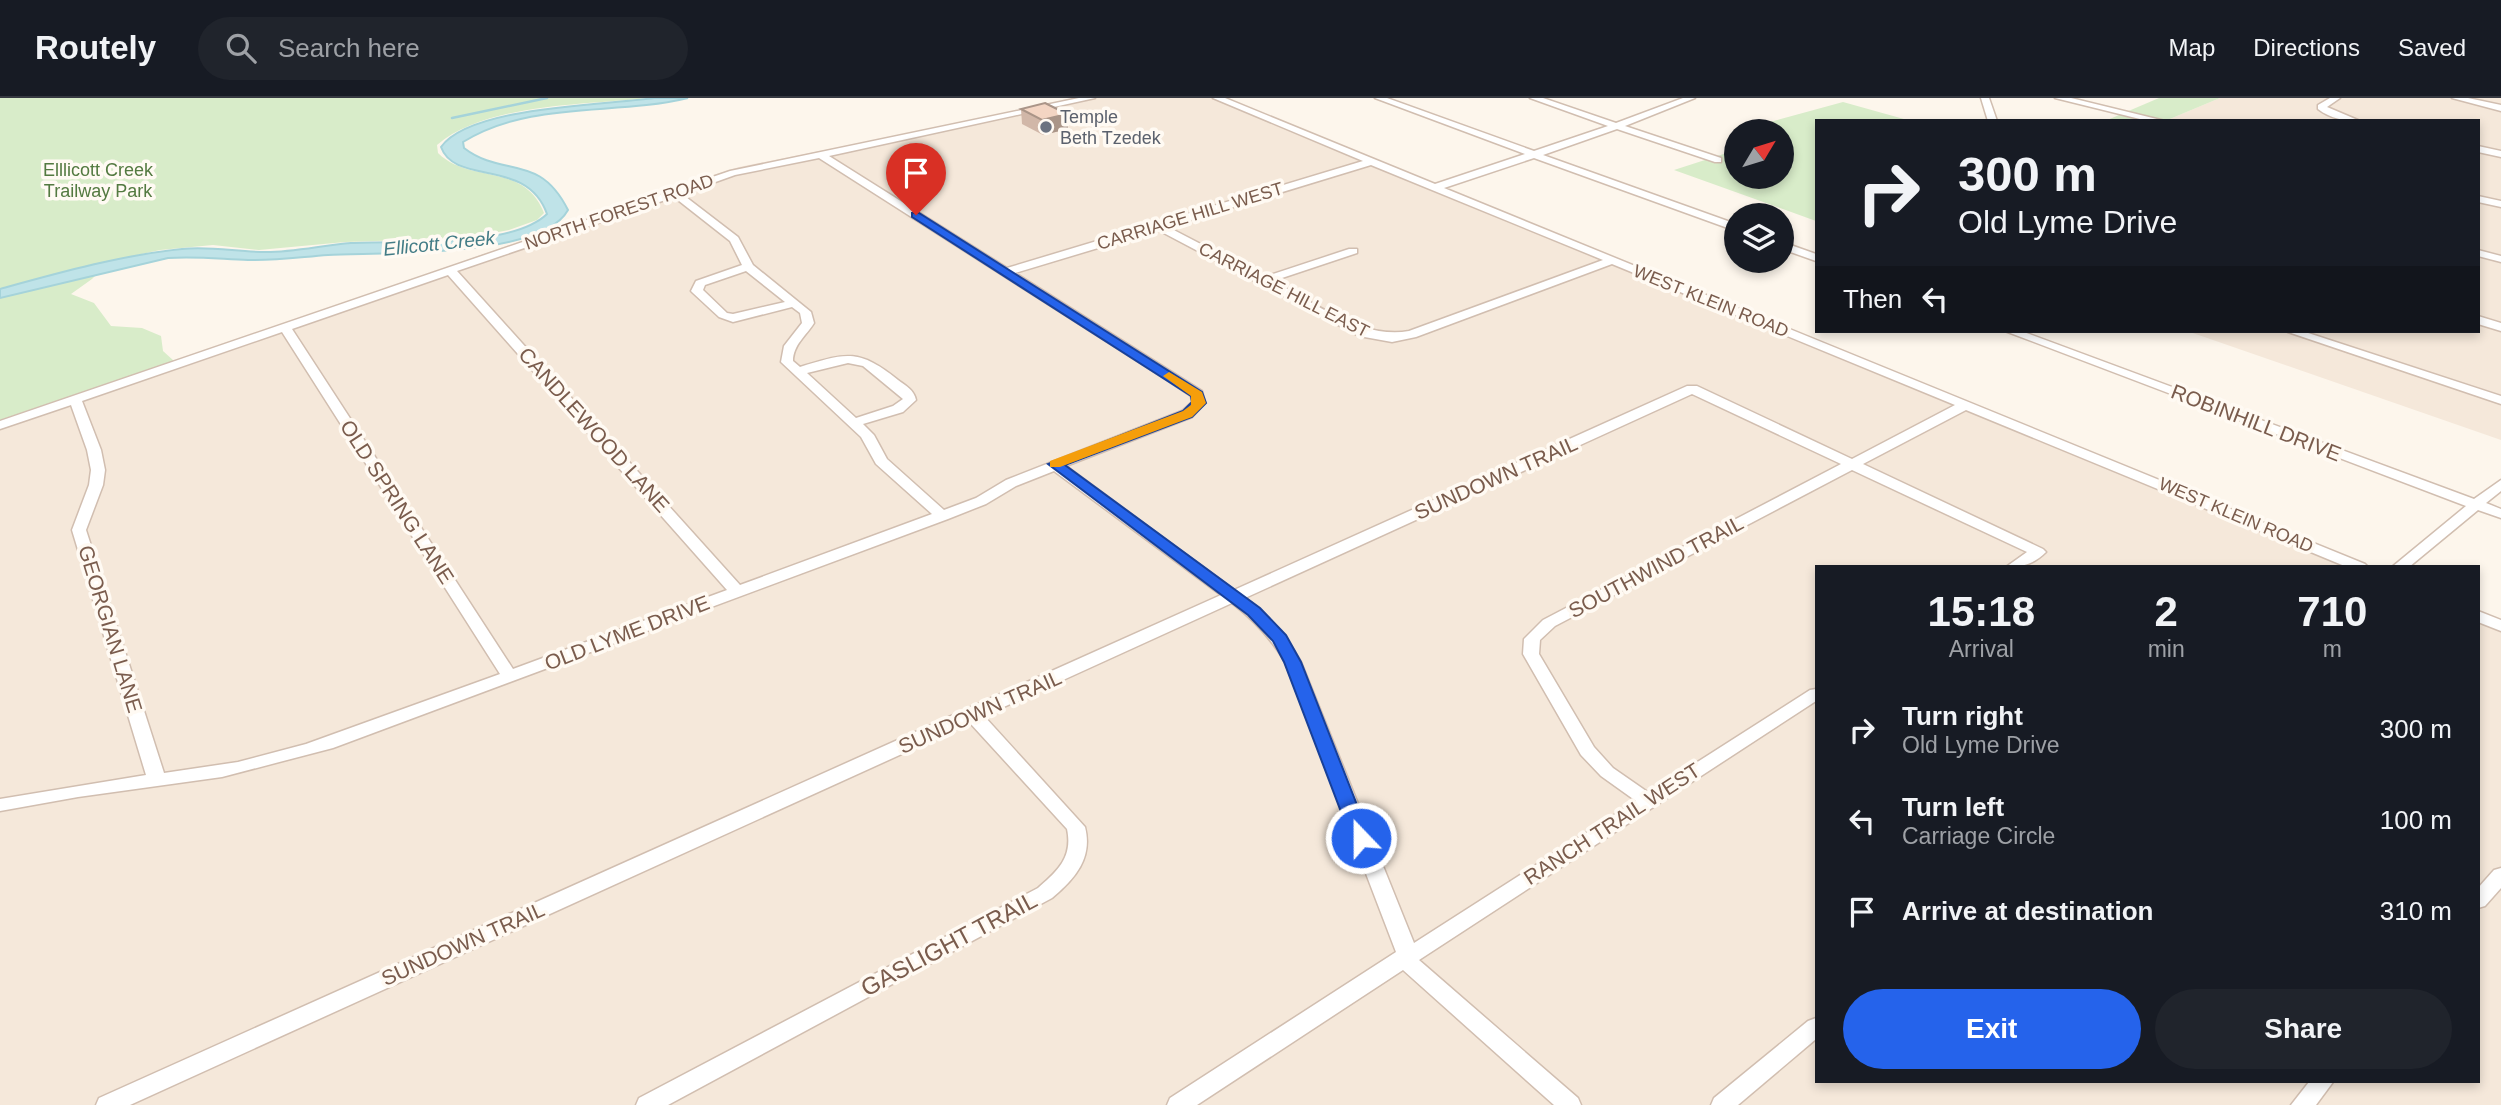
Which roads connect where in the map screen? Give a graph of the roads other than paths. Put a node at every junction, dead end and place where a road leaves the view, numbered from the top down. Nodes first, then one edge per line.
1 (1091, 98) edge
2 (1217, 98) edge
3 (1379, 98) edge
4 (1534, 98) edge
5 (1690, 98) edge
6 (1985, 98) edge
7 (2059, 98) edge
8 (2336, 98) edge
9 (2456, 98) edge
10 (2501, 108) edge
11 (1992, 119) edge
12 (2152, 119) edge
13 (2349, 119) edge
14 (1616, 125) junction
15 (2480, 149) edge
16 (820, 154) junction
17 (2501, 154) edge
18 (1535, 155) junction
19 (1718, 160) dead end
20 (1374, 161) junction
21 (1436, 187) junction
22 (674, 193) junction
23 (2480, 199) edge
24 (2501, 204) edge
25 (1724, 224) edge
26 (1157, 225) junction
27 (1794, 250) edge
28 (1353, 251) dead end
29 (2480, 254) edge
30 (1815, 258) edge
31 (2501, 259) edge
32 (1613, 260) junction
33 (748, 267) junction
34 (450, 270) junction
35 (1006, 272) junction
36 (1262, 281) junction
37 (793, 303) junction
38 (2480, 321) edge
39 (285, 327) junction
40 (2501, 327) edge
41 (2016, 333) edge
42 (2297, 333) edge
43 (797, 372) junction
44 (75, 399) junction
45 (2501, 400) edge
46 (1967, 404) junction
47 (854, 423) junction
48 (0, 425) edge
49 (1055, 464) junction
50 (1850, 464) junction
51 (2501, 484) edge
52 (2476, 505) junction
53 (2501, 514) edge
54 (943, 516) junction
55 (2017, 565) edge
56 (2355, 565) edge
57 (2402, 565) edge
58 (737, 591) junction
59 (1234, 596) junction
60 (2480, 617) edge
61 (2501, 626) edge
62 (510, 677) junction
63 (1815, 695) edge
64 (973, 715) junction
65 (157, 780) junction
66 (1648, 801) junction
67 (0, 805) edge
68 (2501, 875) edge
69 (2480, 899) edge
70 (1406, 957) junction
71 (1815, 1028) edge
72 (2321, 1083) edge
73 (107, 1105) edge
74 (647, 1105) edge
75 (1178, 1105) edge
76 (1570, 1105) edge
77 (1722, 1105) edge
78 (2302, 1105) edge

1 - 16 street, NORTH FOREST ROAD
2 - 20 street, WEST KLEIN ROAD
3 - 18 street
4 - 14 street
5 - 14 street
6 - 11 street
7 - 12 street
8 - 13 street
9 - 10 street
14 - 18 street
14 - 19 street
15 - 17 street
16 - 22 street, NORTH FOREST ROAD
16 - 35 street
18 - 21 street
18 - 25 street
20 - 21 street, WEST KLEIN ROAD
20 - 26 street, CARRIAGE HILL WEST
21 - 32 street, WEST KLEIN ROAD
22 - 33 street
22 - 34 street, NORTH FOREST ROAD
23 - 24 street
26 - 35 street, CARRIAGE HILL WEST
26 - 36 street, CARRIAGE HILL EAST
27 - 30 street
28 - 36 street
29 - 31 street
32 - 36 street, CARRIAGE HILL EAST
32 - 46 street, WEST KLEIN ROAD
33 - 37 street
33 - 37 street
34 - 39 street, NORTH FOREST ROAD
34 - 58 street, CANDLEWOOD LANE
35 - 49 street, OLD LYME DRIVE
37 - 43 street
38 - 40 street
39 - 44 street, NORTH FOREST ROAD
39 - 62 street, OLD SPRING LANE
41 - 52 street, ROBINHILL DRIVE
42 - 45 street
43 - 47 street
43 - 47 street
44 - 48 street, NORTH FOREST ROAD
44 - 65 street, GEORGIAN LANE
46 - 50 street, SOUTHWIND TRAIL
46 - 56 street, WEST KLEIN ROAD
47 - 54 street
49 - 54 street, OLD LYME DRIVE
49 - 59 street
50 - 55 street
50 - 59 street, SUNDOWN TRAIL
50 - 66 street, SOUTHWIND TRAIL
51 - 52 street
52 - 53 street, ROBINHILL DRIVE
52 - 57 street
54 - 58 street, OLD LYME DRIVE
58 - 62 street, OLD LYME DRIVE
59 - 64 street, SUNDOWN TRAIL
59 - 70 street
60 - 61 street
62 - 65 street, OLD LYME DRIVE
63 - 66 street, RANCH TRAIL WEST
64 - 73 street, SUNDOWN TRAIL
64 - 74 street, GASLIGHT TRAIL
65 - 67 street, OLD LYME DRIVE
66 - 70 street, RANCH TRAIL WEST
68 - 69 street
70 - 75 street, RANCH TRAIL WEST
70 - 76 street
71 - 77 street
72 - 78 street

